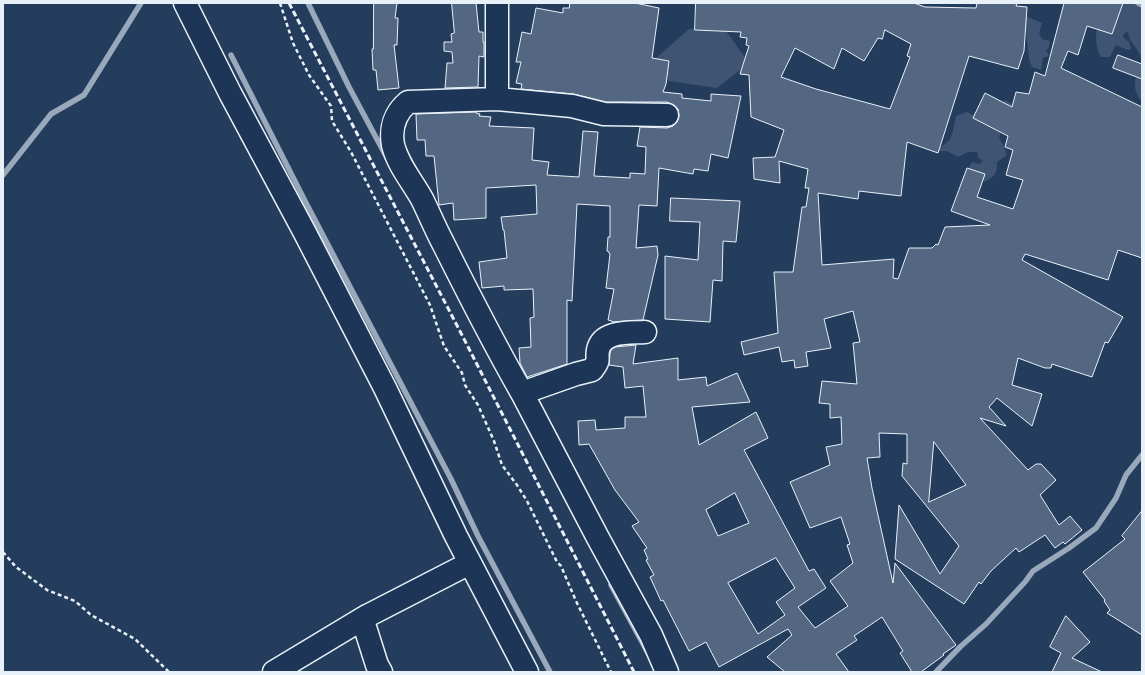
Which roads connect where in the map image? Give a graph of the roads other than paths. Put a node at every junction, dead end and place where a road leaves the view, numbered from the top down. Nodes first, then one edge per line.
1 (185, 3) edge
2 (497, 3) edge
3 (497, 99) junction
4 (667, 115) dead end
5 (645, 332) dead end
6 (522, 393) junction
7 (470, 563) junction
8 (367, 616) junction
9 (274, 672) edge
10 (381, 672) edge
11 (527, 672) edge
12 (667, 672) edge

1 - 7 street
2 - 3 street
3 - 4 street
3 - 6 street
5 - 6 street
6 - 12 street
7 - 8 street
7 - 11 street
8 - 9 street
8 - 10 street

